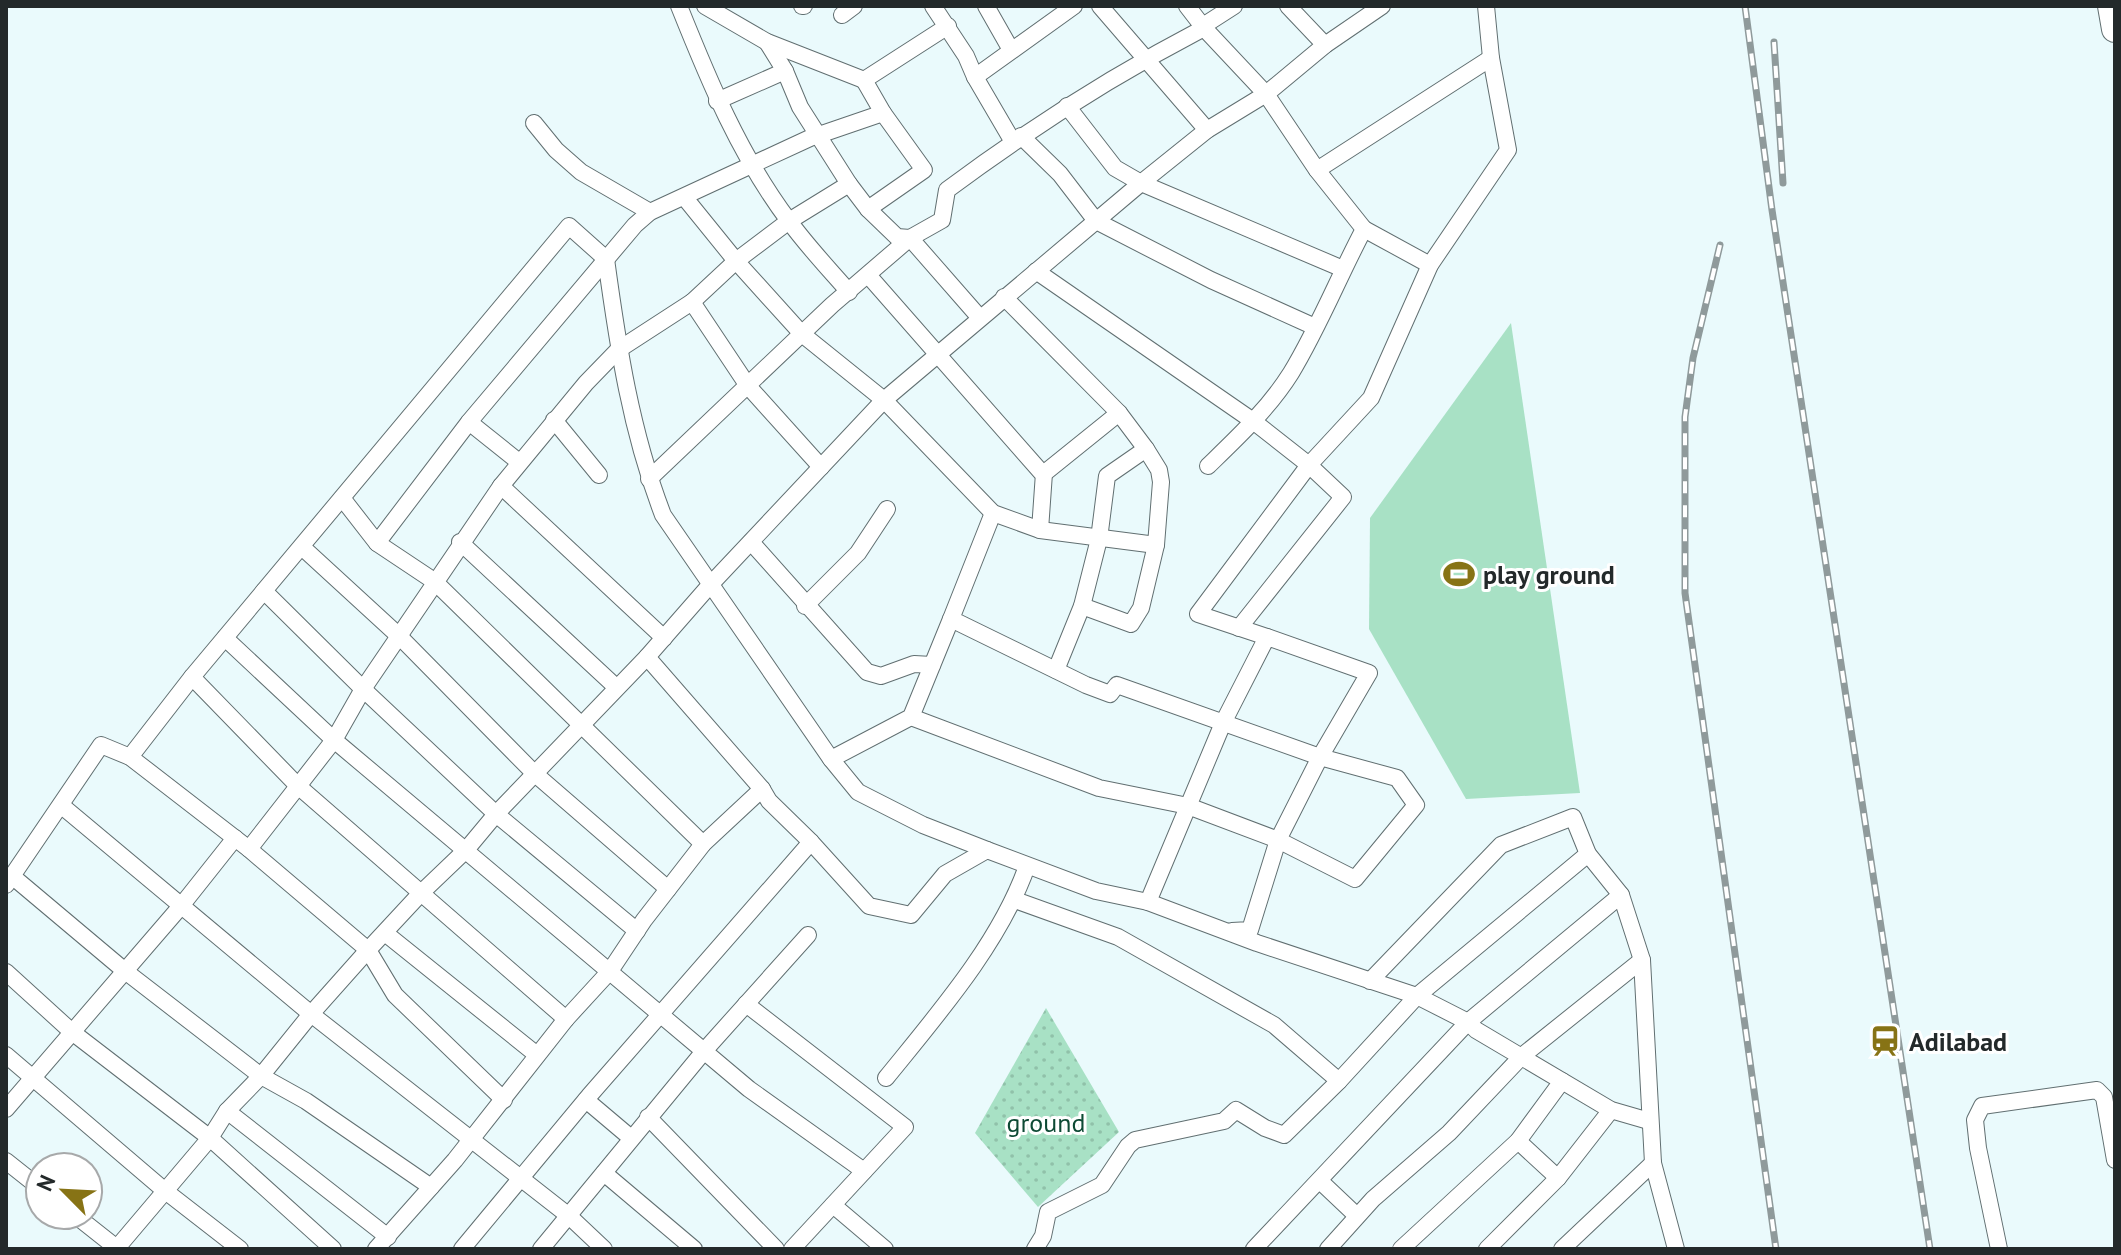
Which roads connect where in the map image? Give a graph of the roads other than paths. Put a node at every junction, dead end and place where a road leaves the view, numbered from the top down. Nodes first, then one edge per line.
1 (679, 6) edge
2 (933, 6) edge
3 (986, 6) edge
4 (1074, 6) edge
5 (1100, 6) edge
6 (1187, 6) edge
7 (1234, 6) edge
8 (1288, 6) edge
9 (1382, 6) edge
10 (1486, 6) edge
11 (2111, 6) edge
12 (713, 8) edge
13 (948, 26) junction
14 (1204, 28) junction
15 (2115, 29) edge
16 (767, 42) junction
17 (1325, 45) junction
18 (1011, 50) junction
19 (1491, 58) junction
20 (1144, 59) junction
21 (785, 71) junction
22 (975, 77) junction
23 (864, 80) junction
24 (1266, 94) junction
25 (717, 101) junction
26 (1067, 106) junction
27 (883, 113) junction
28 (534, 123) dead end
29 (1207, 130) junction
30 (819, 135) junction
31 (1017, 139) junction
32 (754, 166) junction
33 (1317, 170) junction
34 (1141, 183) junction
35 (849, 184) junction
36 (685, 198) junction
37 (868, 209) junction
38 (650, 212) junction
39 (789, 221) junction
40 (1096, 221) junction
41 (1364, 229) junction
42 (910, 238) junction
43 (606, 259) junction
44 (736, 261) junction
45 (1430, 265) junction
46 (1343, 269) junction
47 (1036, 271) junction
48 (868, 275) junction
49 (849, 292) junction
50 (1004, 297) junction
51 (692, 302) junction
52 (980, 318) junction
53 (1315, 327) junction
54 (802, 334) junction
55 (618, 350) junction
56 (938, 354) junction
57 (748, 386) junction
58 (884, 400) junction
59 (1119, 413) junction
60 (554, 420) junction
61 (1253, 421) junction
62 (469, 422) junction
63 (1146, 449) junction
64 (519, 462) junction
65 (1309, 465) junction
66 (1208, 466) dead end
67 (821, 467) junction
68 (1044, 473) junction
69 (599, 475) dead end
70 (649, 479) junction
71 (501, 486) junction
72 (342, 498) junction
73 (887, 509) dead end
74 (993, 513) junction
75 (1040, 530) junction
76 (1099, 539) junction
77 (460, 542) junction
78 (751, 542) junction
79 (377, 543) junction
80 (1156, 545) junction
81 (302, 547) junction
82 (434, 581) junction
83 (710, 585) junction
84 (264, 591) junction
85 (805, 606) junction
86 (1082, 606) junction
87 (951, 619) junction
88 (1239, 628) junction
89 (399, 636) junction
90 (1267, 637) junction
91 (225, 638) junction
92 (664, 638) junction
93 (647, 657) junction
94 (932, 665) junction
95 (1056, 670) junction
96 (192, 677) junction
97 (616, 687) junction
98 (363, 689) junction
99 (911, 717) junction
100 (1223, 723) junction
101 (581, 724) junction
102 (334, 740) junction
103 (130, 757) junction
104 (1320, 757) junction
105 (831, 759) junction
106 (534, 773) junction
107 (298, 786) junction
108 (762, 789) junction
109 (62, 806) junction
110 (1188, 806) junction
111 (496, 814) junction
112 (235, 838) junction
113 (1278, 840) junction
114 (811, 842) junction
115 (703, 844) junction
116 (249, 849) junction
117 (466, 850) junction
118 (987, 850) junction
119 (1588, 854) junction
120 (1027, 866) junction
121 (9, 880) edge
122 (668, 889) junction
123 (421, 893) junction
124 (1621, 895) junction
125 (1015, 900) junction
126 (1148, 902) junction
127 (181, 906) junction
128 (637, 931) junction
129 (1227, 932) junction
130 (385, 933) junction
131 (808, 935) dead end
132 (368, 950) junction
133 (1642, 960) junction
134 (125, 971) junction
135 (610, 971) junction
136 (6, 972) edge
137 (1370, 981) junction
138 (1417, 996) junction
139 (746, 1004) junction
140 (661, 1013) junction
141 (311, 1014) junction
142 (566, 1019) junction
143 (1468, 1022) junction
144 (72, 1032) junction
145 (705, 1050) junction
146 (6, 1055) edge
147 (537, 1055) junction
148 (1522, 1056) junction
149 (261, 1076) junction
150 (886, 1078) dead end
151 (33, 1079) junction
152 (1339, 1081) junction
153 (1562, 1081) junction
154 (504, 1100) junction
155 (586, 1100) junction
156 (6, 1109) edge
157 (1611, 1110) junction
158 (227, 1111) junction
159 (648, 1117) junction
160 (1649, 1121) junction
161 (210, 1138) junction
162 (631, 1138) junction
163 (471, 1140) junction
164 (1518, 1141) junction
165 (2115, 1160) edge
166 (6, 1161) edge
167 (1653, 1163) junction
168 (864, 1171) junction
169 (604, 1173) junction
170 (24, 1175) edge
171 (1558, 1178) junction
172 (520, 1179) junction
173 (1320, 1181) junction
174 (431, 1187) junction
175 (164, 1190) junction
176 (833, 1205) junction
177 (569, 1216) junction
178 (1357, 1216) junction
179 (95, 1231) edge
180 (382, 1243) edge
181 (1260, 1247) edge
182 (117, 1248) edge
183 (240, 1249) edge
184 (333, 1249) edge
185 (462, 1249) edge
186 (541, 1249) edge
187 (604, 1249) edge
188 (694, 1249) edge
189 (776, 1249) edge
190 (792, 1249) edge
191 (885, 1249) edge
192 (1035, 1249) edge
193 (1328, 1249) edge
194 (1401, 1249) edge
195 (1487, 1249) edge
196 (1562, 1249) edge
197 (1676, 1249) edge
198 (1999, 1249) edge

1 - 25 street
2 - 13 street
3 - 18 street
4 - 18 street
5 - 20 street
6 - 14 street
7 - 14 street
8 - 17 street
9 - 17 street
10 - 19 street
11 - 15 main road
12 - 16 street
13 - 22 street
13 - 23 street
14 - 20 street
14 - 24 street
16 - 21 street
16 - 23 street
17 - 24 street
18 - 22 street
19 - 33 street
19 - 45 street
20 - 26 street
20 - 29 street
21 - 25 street
21 - 30 street
22 - 31 street
23 - 27 street
24 - 29 street
24 - 33 street
25 - 32 street
26 - 31 street
26 - 34 street
27 - 30 street
27 - 37 street
28 - 38 street
29 - 34 street
30 - 32 street
30 - 35 street
31 - 40 street
31 - 42 street
32 - 36 street
32 - 39 street
33 - 41 street
34 - 40 street
34 - 46 street
35 - 37 street
35 - 39 street
36 - 38 street
36 - 44 street
37 - 42 street
38 - 43 street
39 - 44 street
39 - 49 street
40 - 47 street
40 - 53 street
41 - 45 street
41 - 46 street
42 - 48 street
42 - 52 street
43 - 55 street
43 - 62 street
43 - 72 street
44 - 51 street
44 - 54 street
45 - 65 street
46 - 53 street
47 - 50 street
47 - 61 street
48 - 49 street
48 - 56 street
49 - 54 street
50 - 52 street
50 - 59 street
51 - 55 street
51 - 57 street
52 - 56 street
53 - 61 street
54 - 57 street
54 - 58 street
55 - 60 street
55 - 70 street
56 - 58 street
56 - 68 street
57 - 67 street
57 - 70 street
58 - 67 street
58 - 74 street
59 - 63 street
59 - 68 street
60 - 64 street
60 - 69 street
61 - 65 street
61 - 66 street
62 - 64 street
62 - 79 street
63 - 76 street
63 - 80 street
64 - 71 street
65 - 88 street
65 - 88 street
67 - 78 street
68 - 75 street
70 - 83 street
71 - 77 street
71 - 92 street
72 - 79 street
72 - 81 street
73 - 85 street
74 - 75 street
74 - 87 street
75 - 76 street
76 - 80 street
76 - 86 street
77 - 82 street
77 - 97 street
78 - 83 street
78 - 85 street
79 - 82 street
80 - 86 street
81 - 84 street
81 - 89 street
82 - 89 street
82 - 101 street
83 - 92 street
83 - 105 street
84 - 91 street
84 - 98 street
85 - 94 street
86 - 95 street
87 - 94 street
87 - 95 street
88 - 90 street
89 - 98 street
89 - 106 street
90 - 100 street
90 - 104 street
91 - 96 street
91 - 102 street
92 - 93 street
93 - 97 street
93 - 108 street
94 - 99 street
95 - 100 street
96 - 103 street
96 - 107 street
97 - 101 street
98 - 102 street
98 - 111 street
99 - 105 street
99 - 110 street
100 - 104 street
100 - 110 street
101 - 106 street
101 - 115 street
102 - 107 street
102 - 117 street
103 - 109 street
103 - 112 street
104 - 113 street
104 - 113 street
105 - 118 street
106 - 111 street
106 - 122 street
107 - 116 street
107 - 123 street
108 - 114 street
108 - 115 street
109 - 121 street
109 - 127 street
110 - 113 street
110 - 126 street
111 - 117 street
111 - 128 street
112 - 116 street
112 - 127 street
113 - 129 street
114 - 118 street
114 - 140 street
115 - 122 street
116 - 132 street
117 - 123 street
117 - 135 street
118 - 120 street
119 - 124 street
119 - 137 street
119 - 138 street
120 - 125 street
120 - 126 street
121 - 134 street
122 - 128 street
123 - 130 street
123 - 142 street
124 - 133 street
124 - 143 street
125 - 150 street
125 - 152 street
126 - 129 street
127 - 134 street
127 - 141 street
128 - 135 street
129 - 137 street
130 - 132 street
130 - 147 street
131 - 139 street
132 - 141 street
132 - 154 street
133 - 148 street
133 - 160 street
134 - 144 street
134 - 149 street
135 - 140 street
135 - 142 street
136 - 144 street
137 - 138 street
138 - 143 street
138 - 152 street
139 - 145 street
139 - 168 street
140 - 145 street
140 - 155 street
141 - 149 street
141 - 163 street
142 - 147 street
143 - 148 street
143 - 173 street
144 - 151 street
144 - 161 street
145 - 159 street
145 - 168 street
146 - 151 street
147 - 154 street
148 - 153 street
148 - 178 street
149 - 158 street
149 - 174 street
151 - 156 street
151 - 175 street
152 - 192 street
153 - 157 street
153 - 164 street
154 - 163 street
155 - 162 street
155 - 172 street
157 - 160 street
157 - 171 street
158 - 161 street
158 - 180 street
159 - 162 street
159 - 189 street
160 - 167 street
161 - 175 street
161 - 184 street
162 - 169 street
163 - 172 street
163 - 174 street
164 - 171 street
164 - 194 street
165 - 198 street
166 - 170 street
167 - 196 street
167 - 197 street
168 - 176 street
169 - 177 street
169 - 188 street
171 - 195 street
172 - 177 street
172 - 185 street
173 - 178 street
173 - 181 street
174 - 180 street
175 - 182 street
175 - 183 street
176 - 190 street
176 - 191 street
177 - 186 street
177 - 187 street
178 - 193 street
179 - 182 street

